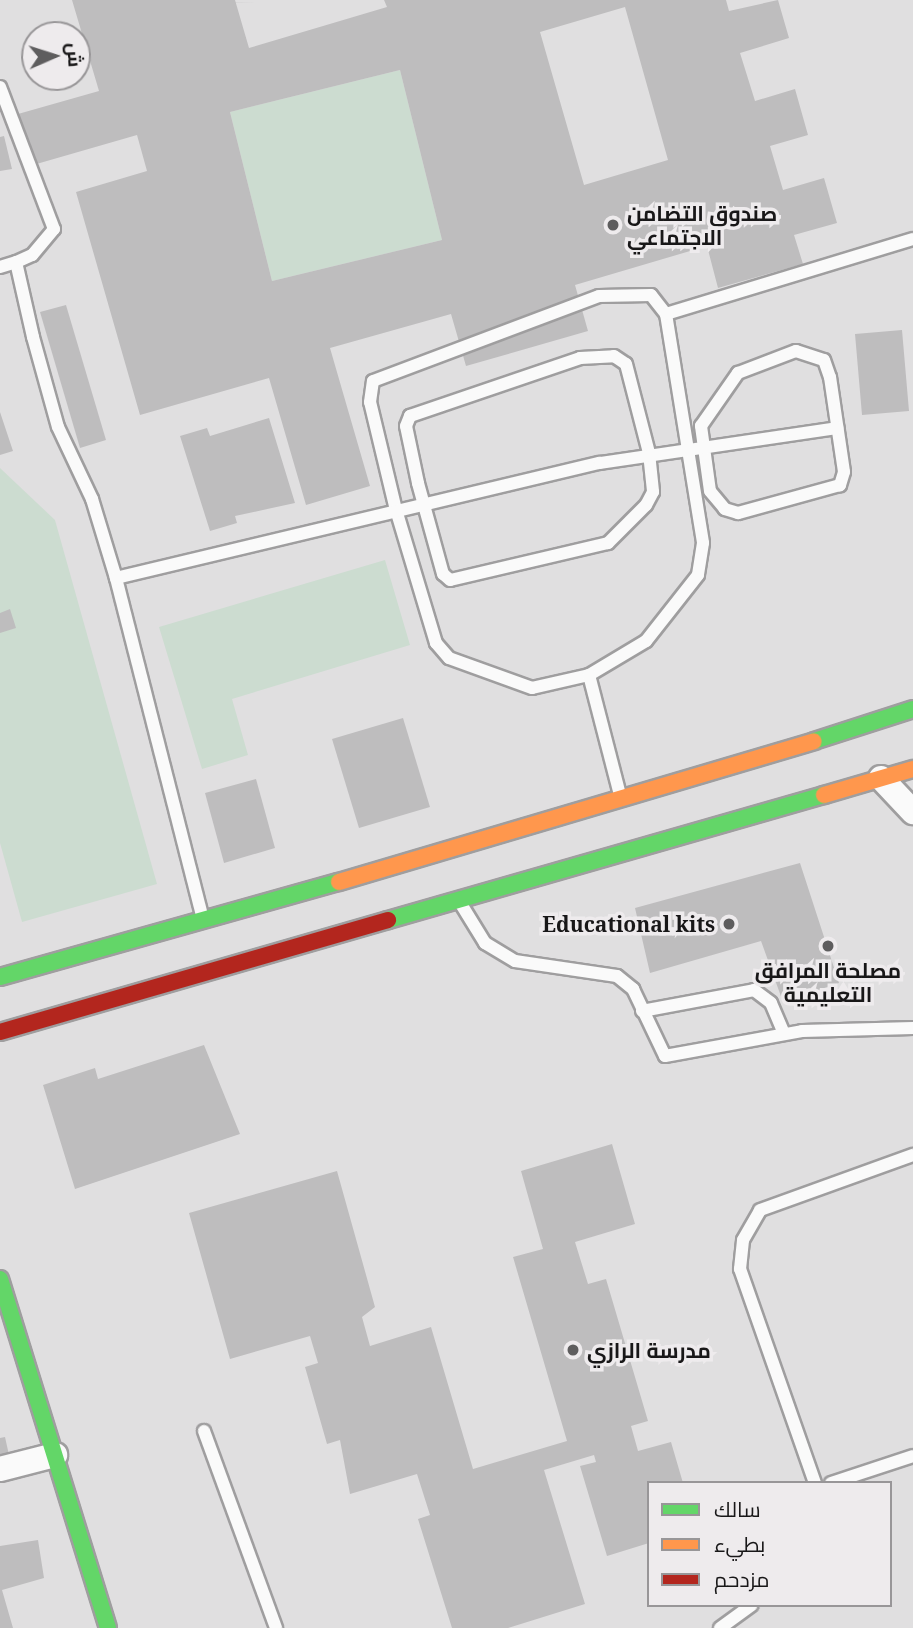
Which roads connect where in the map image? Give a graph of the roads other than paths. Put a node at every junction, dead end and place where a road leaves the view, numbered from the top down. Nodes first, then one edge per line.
1 (0, 89) edge
2 (913, 239) edge
3 (16, 262) junction
4 (0, 267) edge
5 (666, 314) junction
6 (837, 428) junction
7 (702, 451) junction
8 (649, 453) junction
9 (688, 453) junction
10 (424, 503) junction
11 (396, 510) junction
12 (116, 578) junction
13 (589, 675) junction
14 (913, 709) edge
15 (913, 769) edge
16 (881, 778) junction
17 (622, 803) junction
18 (913, 813) edge
19 (459, 900) junction
20 (203, 921) junction
21 (0, 977) edge
22 (642, 1011) junction
23 (913, 1028) edge
24 (0, 1032) edge
25 (784, 1033) junction
26 (913, 1156) edge
27 (0, 1279) edge
28 (204, 1431) dead end
29 (55, 1455) junction
30 (913, 1457) edge
31 (0, 1469) edge
32 (814, 1481) edge
33 (837, 1481) edge
34 (749, 1607) edge
35 (108, 1628) edge
36 (276, 1628) edge
37 (720, 1628) edge

1 - 3 lane
2 - 5 lane
3 - 4 lane
3 - 12 lane
5 - 9 lane
5 - 11 lane
6 - 7 lane
6 - 7 lane
6 - 7 lane
7 - 9 lane
8 - 9 lane
8 - 10 lane
8 - 10 lane
8 - 10 lane
9 - 13 lane
10 - 11 lane
11 - 12 lane
11 - 13 lane
12 - 20 lane
13 - 17 lane
14 - 17 main road
15 - 16 main road
16 - 18 street
16 - 19 main road
17 - 20 main road
19 - 22 lane
19 - 24 main road
20 - 21 main road
22 - 25 lane
22 - 25 lane
23 - 25 lane
26 - 32 lane
27 - 29 main road
28 - 36 lane
29 - 31 street
29 - 35 main road
30 - 33 lane
34 - 37 lane

